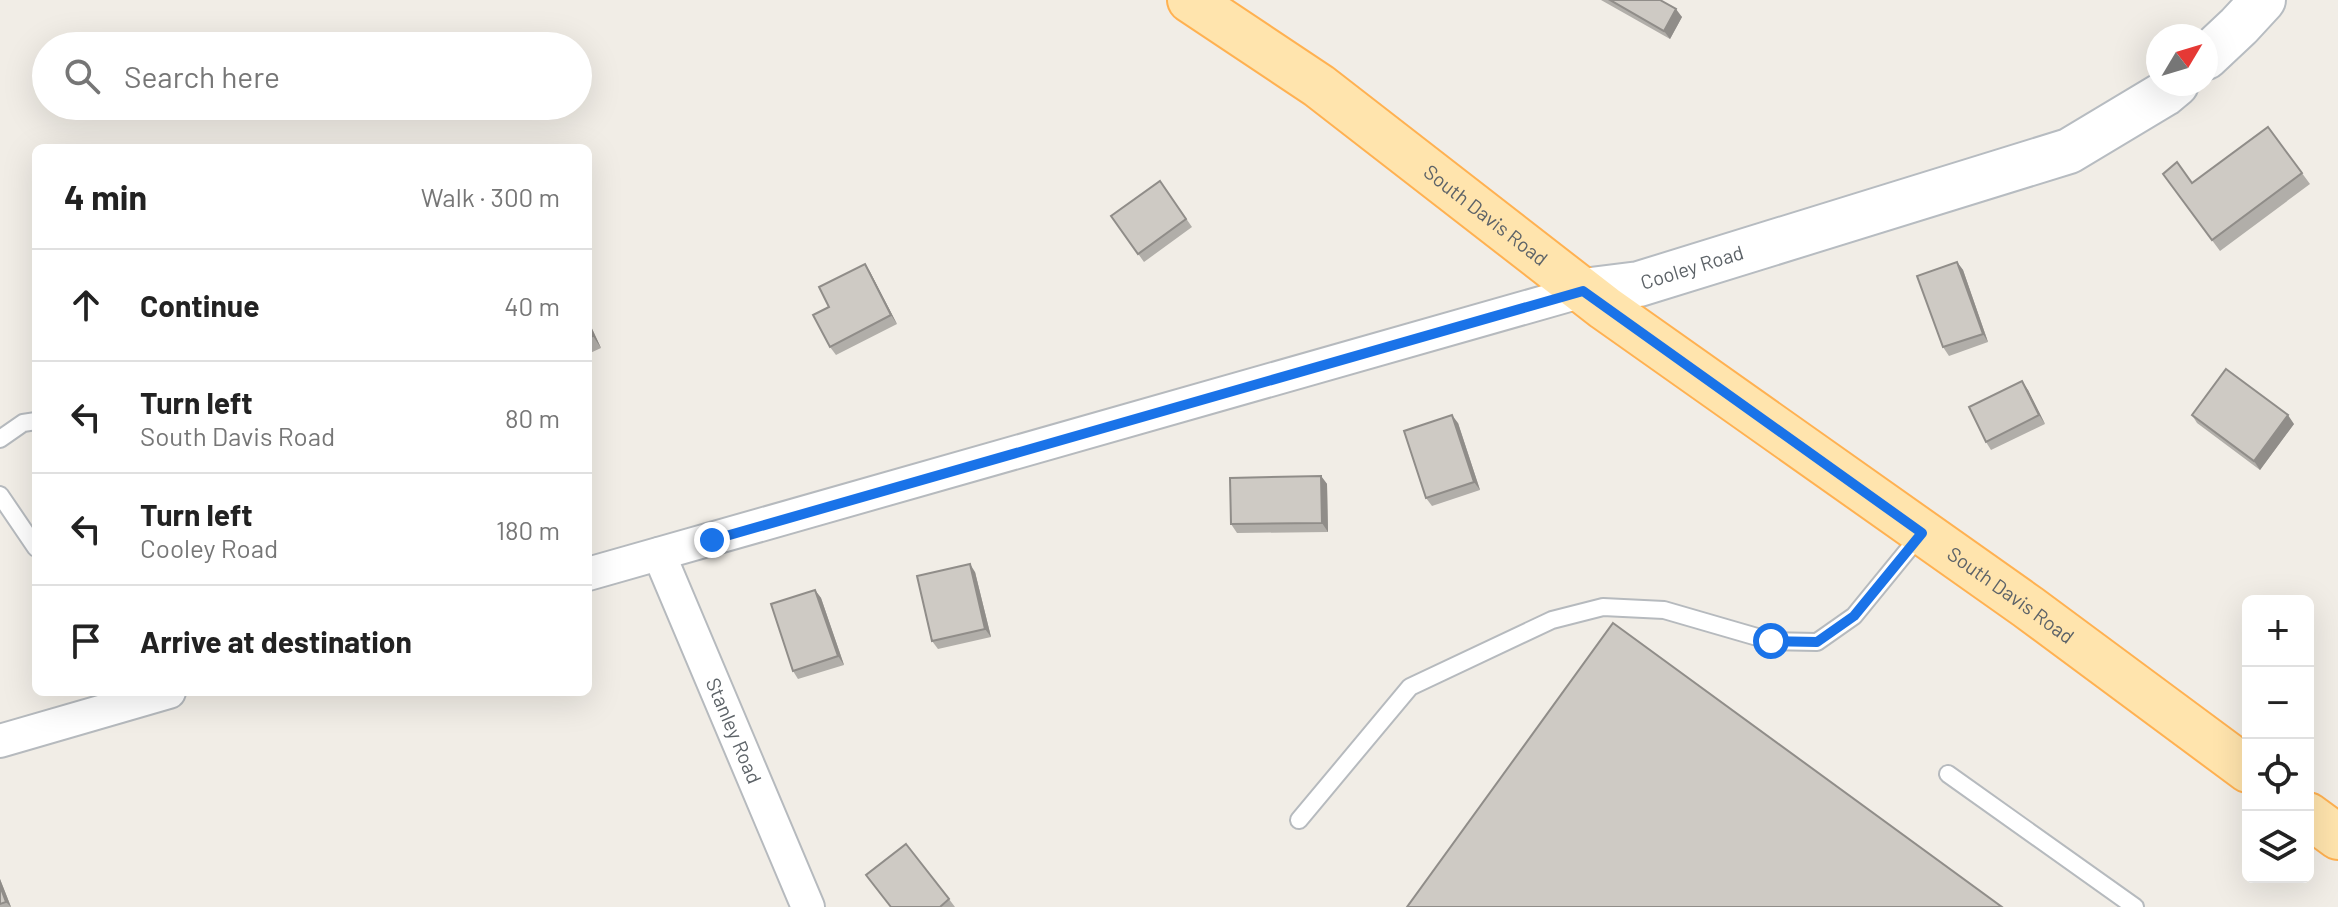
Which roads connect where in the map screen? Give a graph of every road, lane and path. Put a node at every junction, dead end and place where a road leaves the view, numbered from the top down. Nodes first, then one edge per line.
1 (1190, 0) edge
2 (2263, 0) edge
3 (2218, 46) edge
4 (2161, 96) edge
5 (1583, 291) junction
6 (32, 422) edge
7 (0, 439) edge
8 (0, 495) edge
9 (1922, 533) junction
10 (32, 542) edge
11 (659, 554) junction
12 (592, 573) edge
13 (155, 696) edge
14 (0, 741) edge
15 (2242, 766) edge
16 (1948, 774) dead end
17 (2314, 819) edge
18 (1299, 820) dead end
19 (2338, 837) edge
20 (808, 907) edge
21 (2135, 907) edge

1 - 5 main road, South Davis Road
2 - 3 street
4 - 5 street, Cooley Road
5 - 9 main road, South Davis Road
5 - 11 street, Cooley Road
6 - 7 lane
8 - 10 lane
9 - 15 main road, South Davis Road
9 - 18 lane
11 - 12 street, Cooley Road
11 - 20 street, Stanley Road
13 - 14 street
16 - 21 lane
17 - 19 main road

